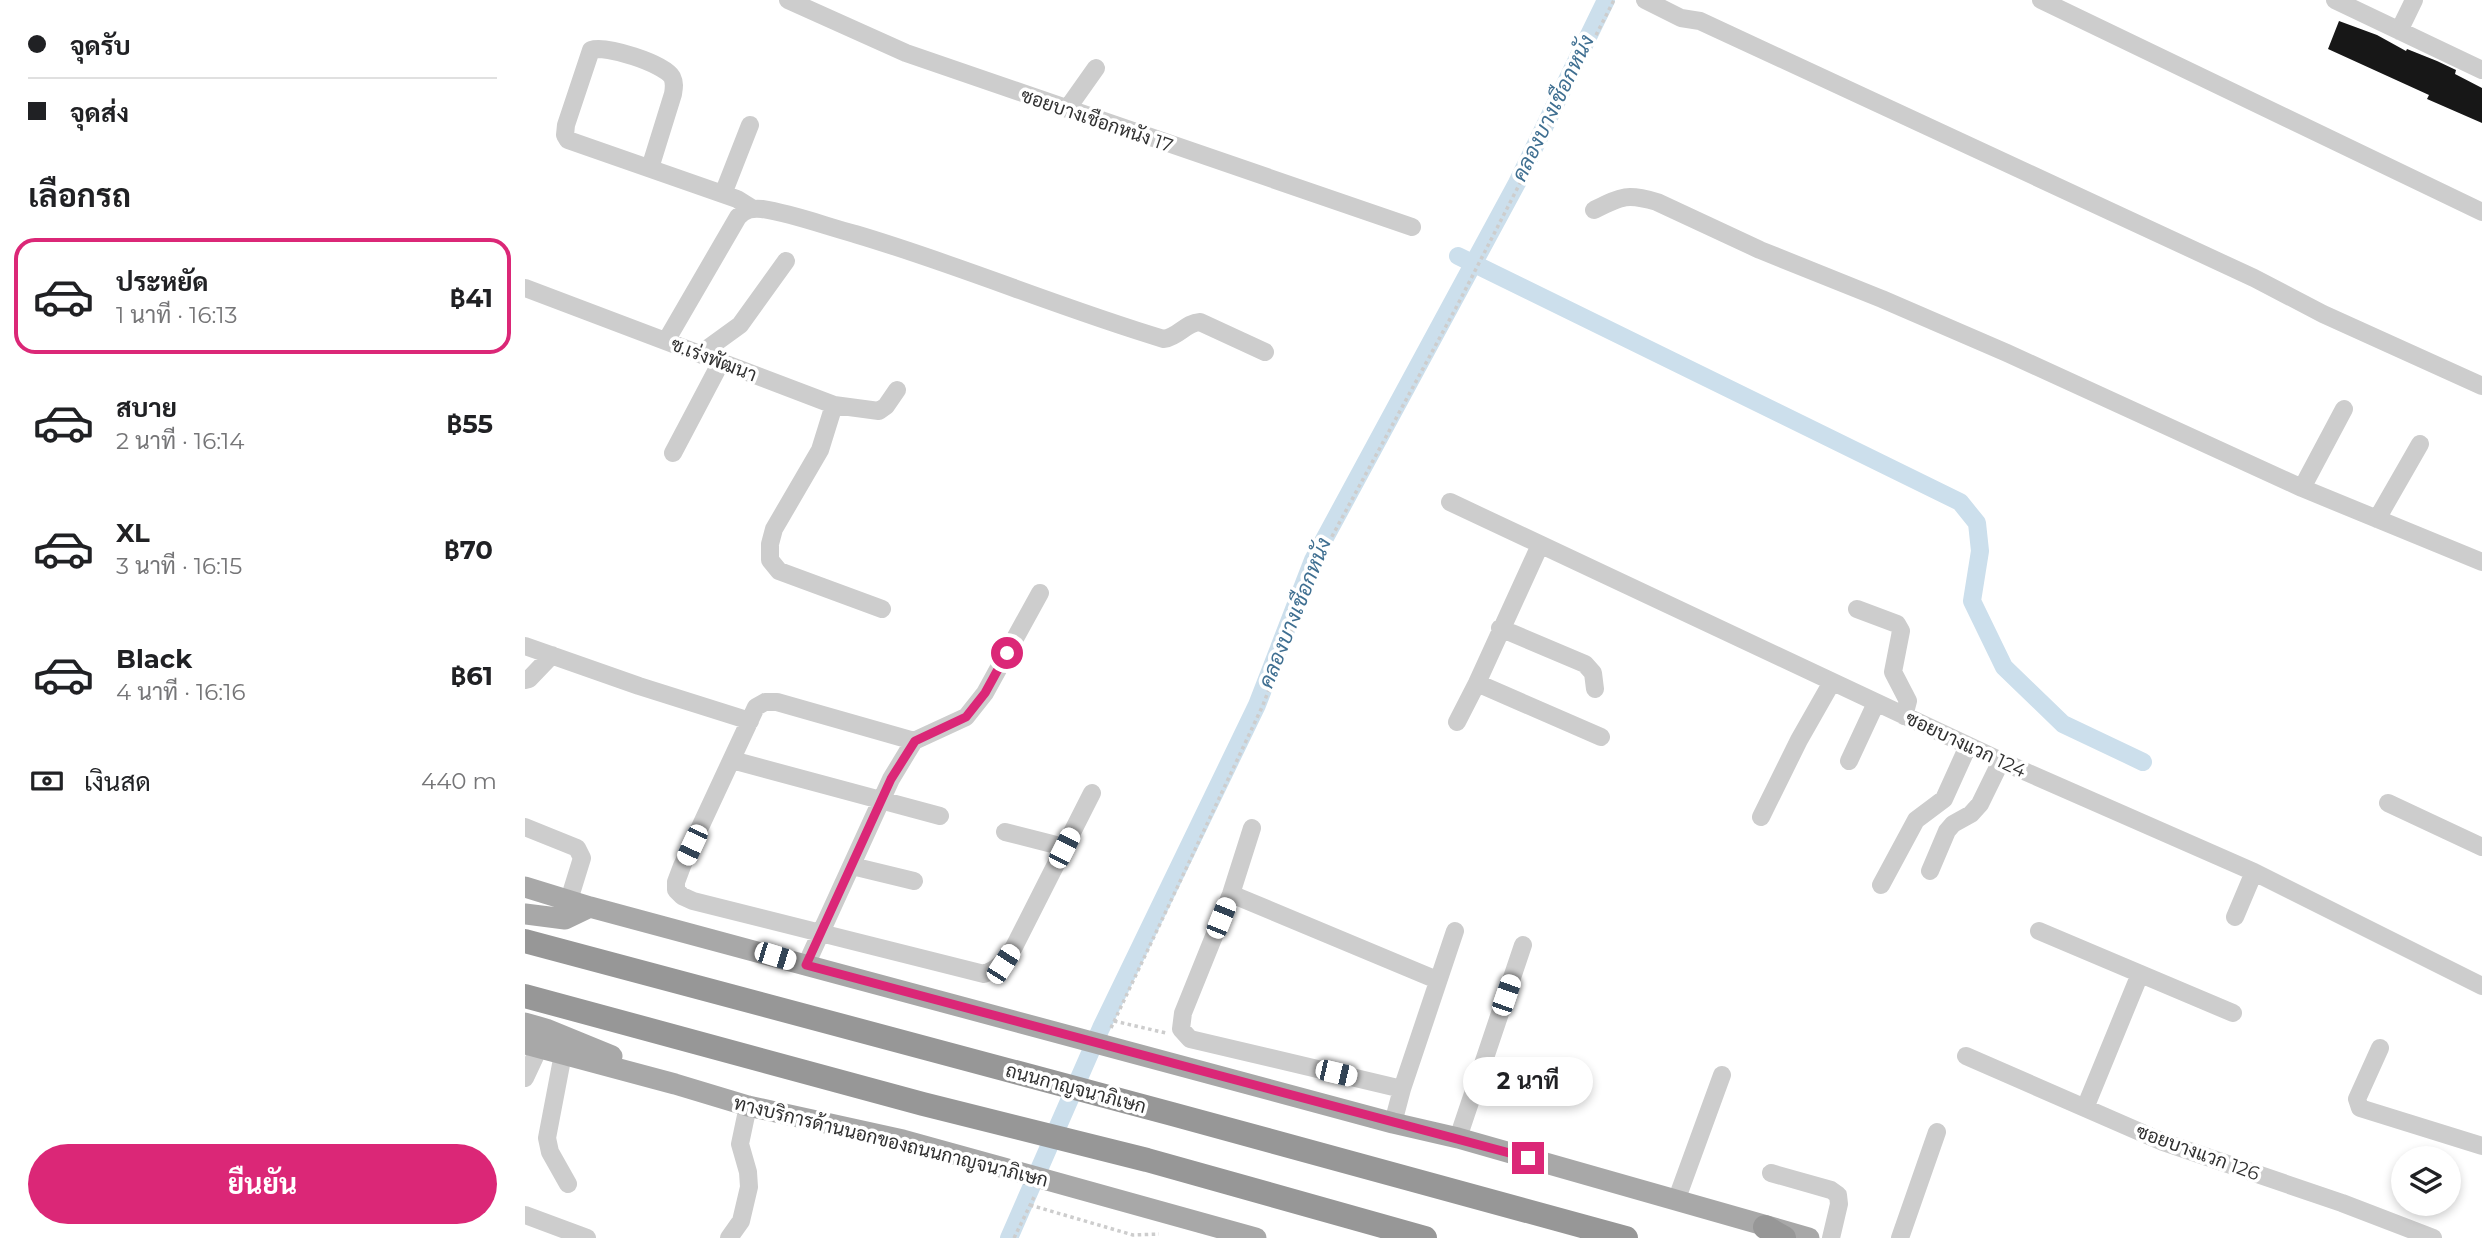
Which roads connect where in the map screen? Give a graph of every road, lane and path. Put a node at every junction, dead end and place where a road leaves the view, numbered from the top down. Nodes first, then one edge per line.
1 (788, 0) edge
2 (1614, 0) edge
3 (1646, 0) edge
4 (2041, 0) edge
5 (2335, 0) edge
6 (2414, 0) edge
7 (2399, 31) junction
8 (1096, 68) dead end
9 (2482, 70) edge
10 (1066, 109) junction
11 (750, 125) dead end
12 (650, 168) junction
13 (723, 194) junction
14 (753, 209) junction
15 (1594, 210) dead end
16 (2482, 212) edge
17 (1412, 227) dead end
18 (786, 261) dead end
19 (525, 288) edge
20 (666, 341) junction
21 (1265, 352) dead end
22 (700, 354) junction
23 (721, 362) junction
24 (2482, 386) edge
25 (897, 390) dead end
26 (834, 405) junction
27 (2344, 409) dead end
28 (2420, 444) dead end
29 (673, 453) dead end
30 (2302, 488) junction
31 (1450, 502) dead end
32 (2377, 519) junction
33 (1540, 545) junction
34 (2482, 562) edge
35 (1040, 593) dead end
36 (1857, 609) dead end
37 (882, 610) dead end
38 (1500, 628) junction
39 (525, 646) edge
40 (552, 655) junction
41 (525, 680) edge
42 (1832, 682) junction
43 (1478, 683) junction
44 (1595, 689) dead end
45 (1876, 703) junction
46 (1904, 716) junction
47 (750, 721) junction
48 (1457, 722) dead end
49 (1601, 737) dead end
50 (915, 741) junction
51 (1968, 746) junction
52 (732, 760) junction
53 (1849, 761) dead end
54 (2001, 761) junction
55 (1092, 793) dead end
56 (882, 802) junction
57 (2388, 803) dead end
58 (940, 816) dead end
59 (1761, 817) dead end
60 (525, 827) edge
61 (1252, 828) dead end
62 (1005, 832) dead end
63 (2482, 847) edge
64 (1064, 848) junction
65 (852, 866) junction
66 (1930, 871) dead end
67 (2254, 872) junction
68 (914, 881) dead end
69 (1881, 885) dead end
70 (525, 887) edge
71 (1231, 894) junction
72 (569, 900) junction
73 (590, 907) junction
74 (525, 914) edge
75 (2235, 917) dead end
76 (1455, 931) dead end
77 (2039, 931) dead end
78 (821, 933) junction
79 (525, 941) edge
80 (1523, 945) dead end
81 (806, 965) junction
82 (2140, 974) junction
83 (1437, 980) junction
84 (2482, 986) edge
85 (525, 996) edge
86 (2233, 1013) dead end
87 (1114, 1021) junction
88 (525, 1023) edge
89 (1108, 1034) dead end
90 (1190, 1039) junction
91 (532, 1046) edge
92 (2380, 1048) dead end
93 (563, 1054) junction
94 (1966, 1056) dead end
95 (1722, 1075) dead end
96 (525, 1078) edge
97 (675, 1084) junction
98 (1402, 1089) junction
99 (748, 1106) junction
100 (2085, 1108) junction
101 (1393, 1123) junction
102 (1937, 1132) dead end
103 (1458, 1138) junction
104 (2482, 1146) edge
105 (1771, 1173) dead end
106 (568, 1184) dead end
107 (1035, 1195) dead end
108 (1676, 1201) junction
109 (1030, 1205) junction
110 (525, 1215) edge
111 (1774, 1232) edge
112 (1159, 1234) dead end
113 (587, 1238) edge
114 (729, 1238) edge
115 (1014, 1238) edge
116 (1256, 1238) edge
117 (1425, 1238) edge
118 (1626, 1238) edge
119 (1809, 1238) edge
120 (1831, 1238) edge
121 (1900, 1238) edge
122 (2433, 1238) edge

1 - 10 street, ซอยบางเชือกหนัง 17
2 - 87 path
3 - 24 street
4 - 16 street
5 - 7 street
6 - 7 street
7 - 9 street
8 - 10 street
10 - 17 street, ซอยบางเชือกหนัง 17
11 - 13 street
12 - 12 street
12 - 13 street
13 - 14 street
14 - 20 street
14 - 21 street
15 - 30 street
18 - 22 street
19 - 20 street, ซ.เร่งพัฒนา
20 - 22 street, ซ.เร่งพัฒนา
22 - 23 street, ซ.เร่งพัฒนา
23 - 26 street, ซ.เร่งพัฒนา
23 - 29 street
25 - 26 street, ซ.เร่งพัฒนา
26 - 37 street
27 - 30 street
28 - 32 street
30 - 32 street
31 - 33 street, ซอยบางแวก 124
32 - 34 street
33 - 38 street
33 - 42 street, ซอยบางแวก 124
35 - 50 street
36 - 46 street
38 - 43 street
38 - 44 street
39 - 40 street
40 - 41 street
40 - 47 street
42 - 45 street, ซอยบางแวก 124
42 - 59 street
43 - 48 street
43 - 49 street
45 - 46 street, ซอยบางแวก 124
45 - 53 street
46 - 51 street, ซอยบางแวก 124
47 - 50 street
47 - 52 street
50 - 56 street
51 - 54 street, ซอยบางแวก 124
51 - 69 street
52 - 56 street
52 - 78 street
54 - 66 street
54 - 67 street, ซอยบางแวก 124
55 - 64 street
56 - 58 street
56 - 65 street
57 - 63 street
60 - 72 street
61 - 71 street
62 - 64 street
64 - 78 street
65 - 68 street
65 - 78 street
67 - 75 street
67 - 84 street, ซอยบางแวก 124
70 - 72 main road
71 - 83 street
71 - 90 street
72 - 73 main road
73 - 74 main road
73 - 81 main road
76 - 83 street
77 - 82 street
78 - 81 street
79 - 118 highway, ถนนกาญจนาภิเษก
80 - 103 street
81 - 101 main road
82 - 86 street
82 - 100 street
83 - 98 street
85 - 117 highway
87 - 89 path
87 - 90 path
88 - 97 main road
90 - 98 street
91 - 93 main road, ทางบริการด้านนอกของถนนกาญจนาภิเษก
91 - 96 street
92 - 104 street
93 - 97 main road, ทางบริการด้านนอกของถนนกาญจนาภิเษก
93 - 106 street
94 - 100 street, ซอยบางแวก 126
95 - 108 street
97 - 99 main road, ทางบริการด้านนอกของถนนกาญจนาภิเษก
98 - 101 street
99 - 114 street
99 - 116 main road, ทางบริการด้านนอกของถนนกาญจนาภิเษก
100 - 122 street, ซอยบางแวก 126
101 - 103 main road
102 - 121 street
103 - 108 main road
105 - 120 street
107 - 109 path
108 - 111 main road
109 - 112 path
109 - 115 path
110 - 113 street
111 - 119 main road

